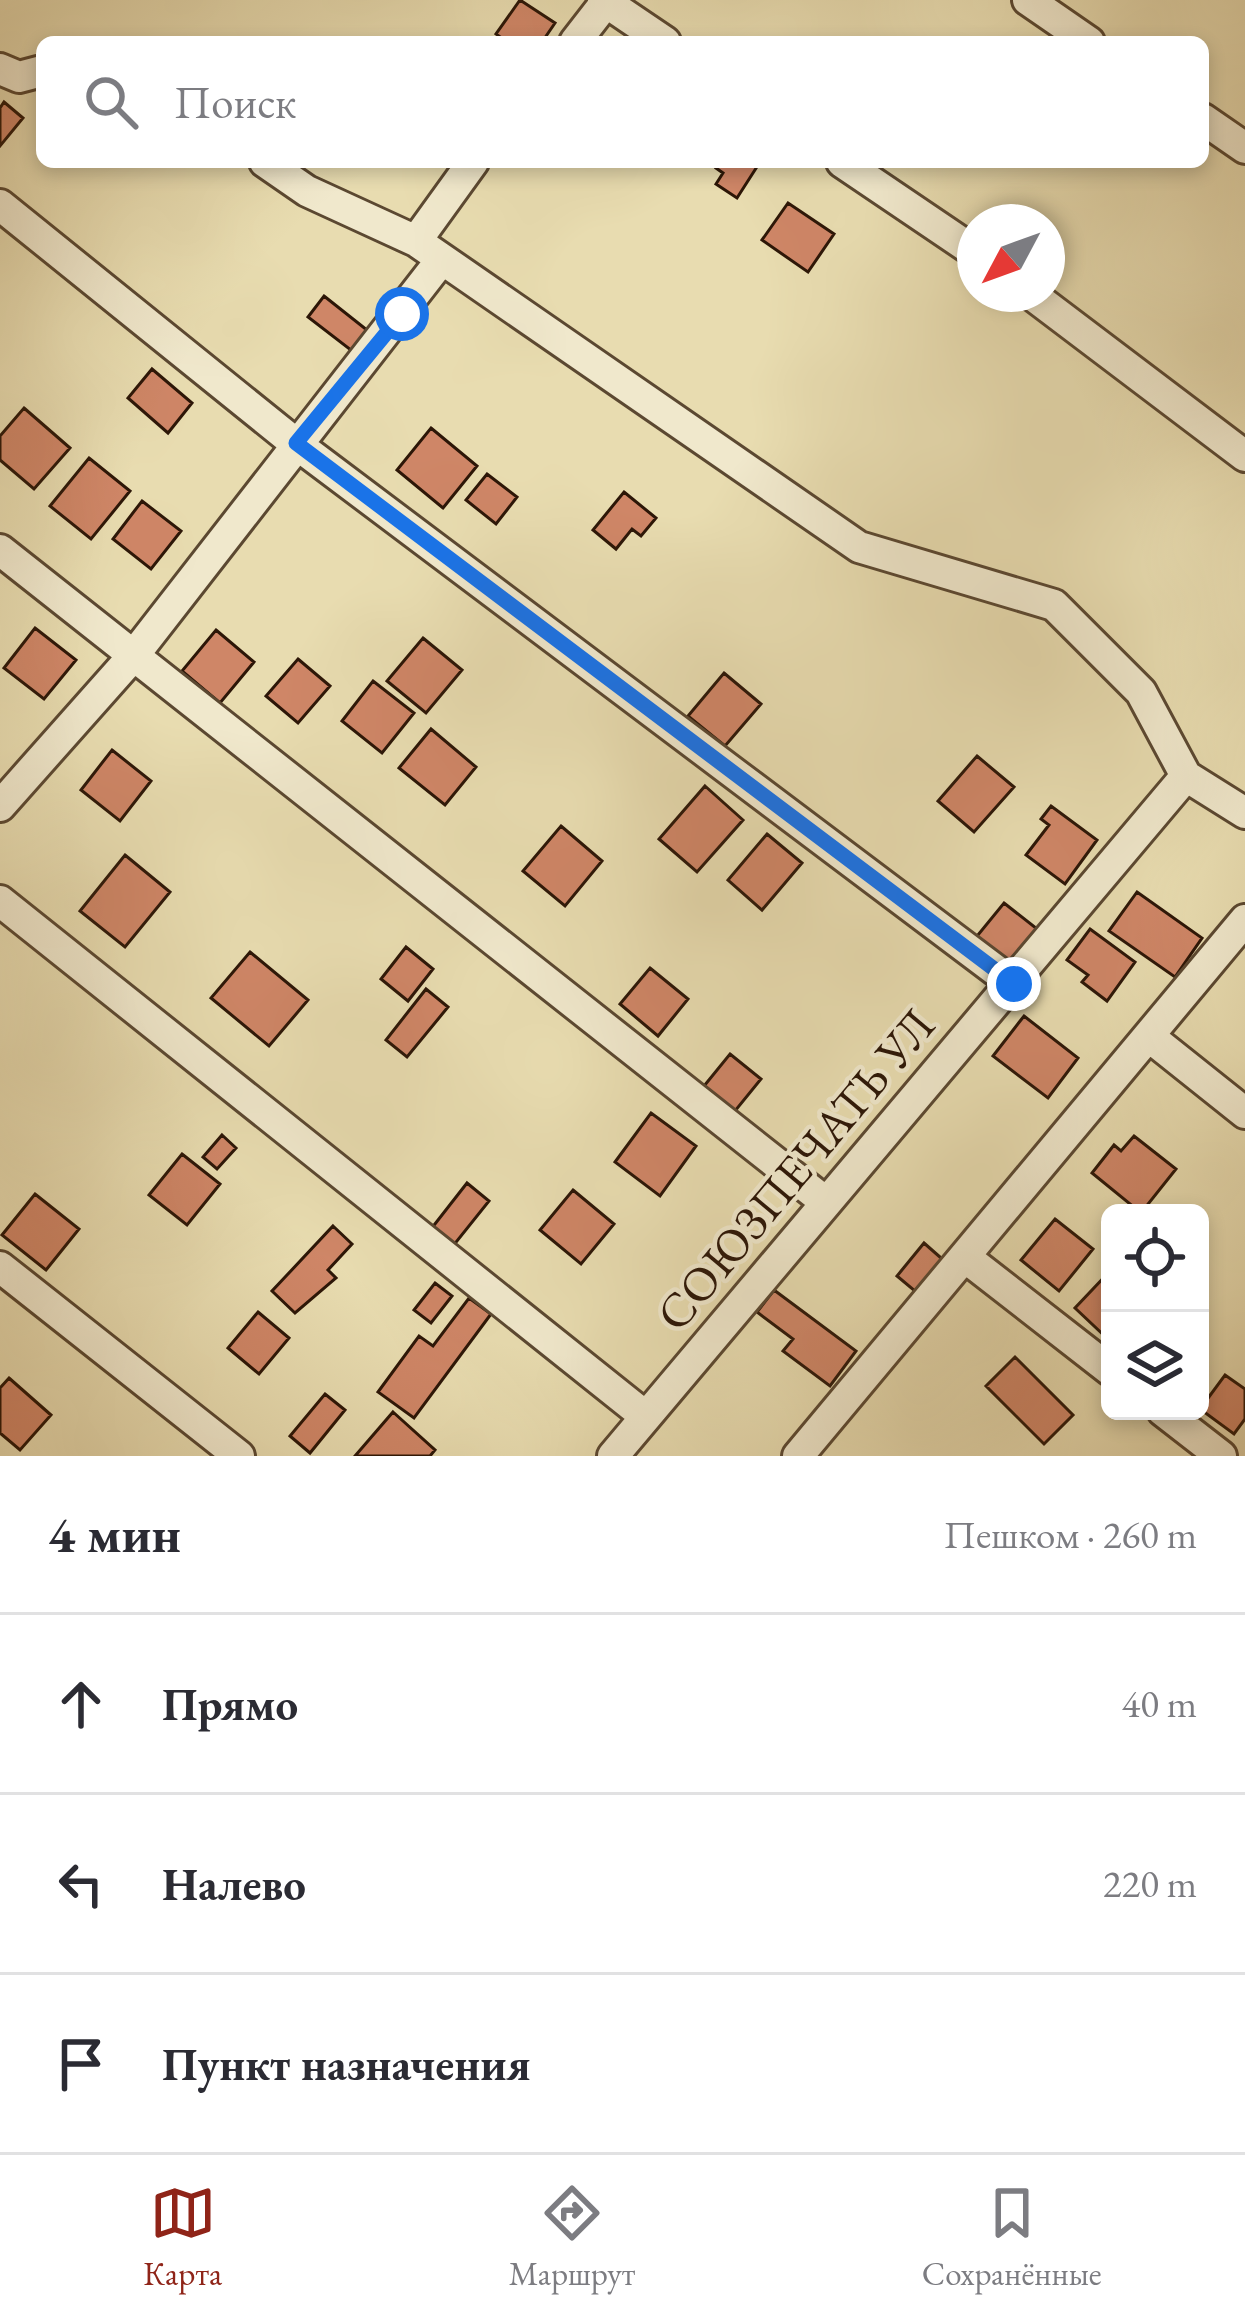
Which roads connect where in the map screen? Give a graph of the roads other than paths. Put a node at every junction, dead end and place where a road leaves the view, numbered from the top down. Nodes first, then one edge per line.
1 (1028, 0) edge
2 (605, 1) edge
3 (579, 36) edge
4 (656, 36) edge
5 (1080, 36) edge
6 (0, 69) edge
7 (36, 73) edge
8 (1209, 123) edge
9 (1245, 148) edge
10 (274, 168) edge
11 (468, 168) edge
12 (851, 168) edge
13 (0, 205) edge
14 (957, 240) edge
15 (416, 241) junction
16 (442, 259) junction
17 (1055, 312) edge
18 (296, 443) junction
19 (1245, 456) edge
20 (0, 550) edge
21 (134, 656) junction
22 (1186, 776) junction
23 (0, 806) edge
24 (1245, 813) edge
25 (0, 901) edge
26 (1245, 920) edge
27 (1014, 984) junction
28 (1151, 1038) junction
29 (1245, 1113) edge
30 (823, 1200) junction
31 (965, 1257) junction
32 (0, 1267) edge
33 (1101, 1363) edge
34 (645, 1416) junction
35 (1175, 1420) edge
36 (238, 1456) edge
37 (613, 1456) edge
38 (799, 1456) edge
39 (1221, 1456) edge

1 - 5 street
2 - 3 street
2 - 4 street
6 - 7 street
8 - 9 street
10 - 15 street
11 - 15 street
12 - 14 street
13 - 18 street
15 - 16 street
16 - 18 street
16 - 22 street
17 - 19 street
18 - 21 street
18 - 27 street
20 - 21 street
21 - 23 street
21 - 30 street
22 - 24 street
22 - 27 street, СОЮЗПЕЧАТЬ УЛ
25 - 34 street
26 - 28 street
27 - 30 street, СОЮЗПЕЧАТЬ УЛ
28 - 29 street
28 - 31 street
30 - 34 street, СОЮЗПЕЧАТЬ УЛ
31 - 33 street
31 - 38 street
32 - 36 street
34 - 37 street, СОЮЗПЕЧАТЬ УЛ
35 - 39 street

